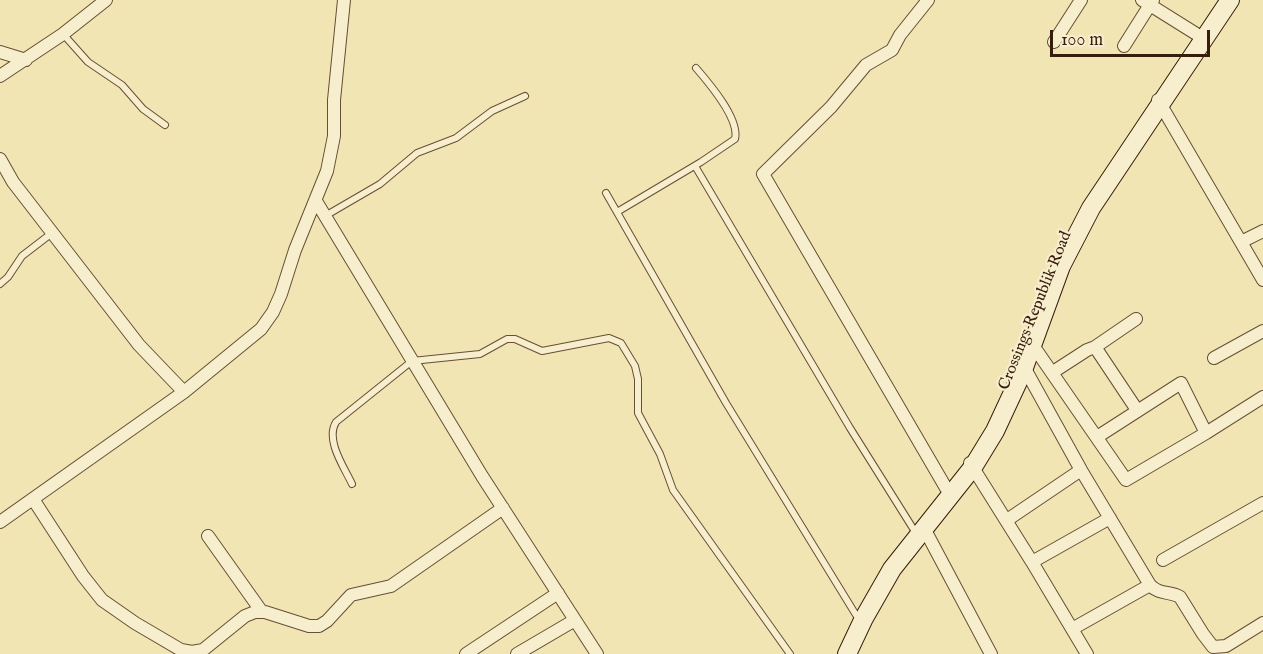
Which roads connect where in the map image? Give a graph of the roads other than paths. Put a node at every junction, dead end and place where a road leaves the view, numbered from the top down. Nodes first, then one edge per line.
1 (106, 0) edge
2 (344, 0) edge
3 (928, 0) edge
4 (1081, 0) edge
5 (1220, 0) edge
6 (1230, 0) edge
7 (1148, 2) edge
8 (63, 34) junction
9 (1198, 35) junction
10 (1054, 42) dead end
11 (1124, 46) dead end
12 (0, 52) edge
13 (26, 60) junction
14 (696, 68) dead end
15 (0, 76) edge
16 (525, 96) dead end
17 (1159, 100) junction
18 (165, 125) dead end
19 (0, 159) edge
20 (695, 166) junction
21 (606, 193) dead end
22 (316, 201) junction
23 (617, 212) junction
24 (325, 216) junction
25 (1263, 231) edge
26 (52, 233) junction
27 (1241, 242) junction
28 (1263, 280) edge
29 (0, 284) edge
30 (1136, 320) dead end
31 (1263, 331) edge
32 (1032, 344) junction
33 (1095, 347) junction
34 (1214, 358) dead end
35 (412, 361) junction
36 (1024, 367) junction
37 (1053, 372) junction
38 (184, 392) junction
39 (1263, 397) edge
40 (1137, 410) junction
41 (1206, 433) junction
42 (1097, 437) junction
43 (970, 463) junction
44 (1081, 470) junction
45 (352, 484) dead end
46 (946, 488) junction
47 (33, 499) junction
48 (1263, 503) edge
49 (503, 508) junction
50 (1110, 518) junction
51 (1007, 520) junction
52 (0, 522) edge
53 (920, 530) junction
54 (208, 536) dead end
55 (1163, 560) dead end
56 (1032, 562) junction
57 (1150, 585) junction
58 (558, 593) junction
59 (262, 612) junction
60 (856, 615) junction
61 (575, 620) junction
62 (1263, 623) edge
63 (1072, 628) junction
64 (1215, 650) edge
65 (193, 653) edge
66 (466, 654) edge
67 (518, 654) edge
68 (597, 654) edge
69 (790, 654) edge
70 (837, 654) edge
71 (848, 654) edge
72 (991, 654) edge
73 (1087, 654) edge

1 - 8 street
2 - 22 street
3 - 46 street
4 - 10 street
5 - 9 street, Crossings Republik Road
6 - 17 street
7 - 9 street
7 - 11 street
8 - 13 street
8 - 18 lane
9 - 17 street, Crossings Republik Road
12 - 13 street
13 - 15 street
14 - 20 lane
16 - 24 lane
17 - 27 street
17 - 32 street
17 - 43 street, Crossings Republik Road
19 - 26 street
20 - 23 lane
20 - 53 lane
21 - 23 lane
22 - 24 street
22 - 38 street
23 - 60 lane
24 - 35 street
25 - 27 street
26 - 29 lane
26 - 38 street
27 - 28 street
30 - 33 street
31 - 34 street
32 - 36 street
32 - 37 street
33 - 37 street
33 - 40 street
35 - 45 lane
35 - 49 street
35 - 69 lane
36 - 43 street
36 - 44 street
37 - 42 street
38 - 47 street
39 - 41 street
40 - 41 street
40 - 42 street
41 - 42 street
43 - 46 street, Crossings Republik Road
43 - 51 street
43 - 53 street
44 - 50 street
44 - 51 street
46 - 53 street, Crossings Republik Road
47 - 52 street
47 - 65 street
48 - 55 street
49 - 58 street
49 - 59 street
50 - 56 street
50 - 57 street
51 - 56 street
53 - 60 street, Crossings Republik Road
53 - 71 street
53 - 72 street
54 - 59 street
56 - 63 street
57 - 63 street
57 - 64 street
58 - 61 street
58 - 66 street
59 - 65 street
60 - 70 street, Crossings Republik Road
61 - 67 street
61 - 68 street
62 - 64 street
63 - 73 street

